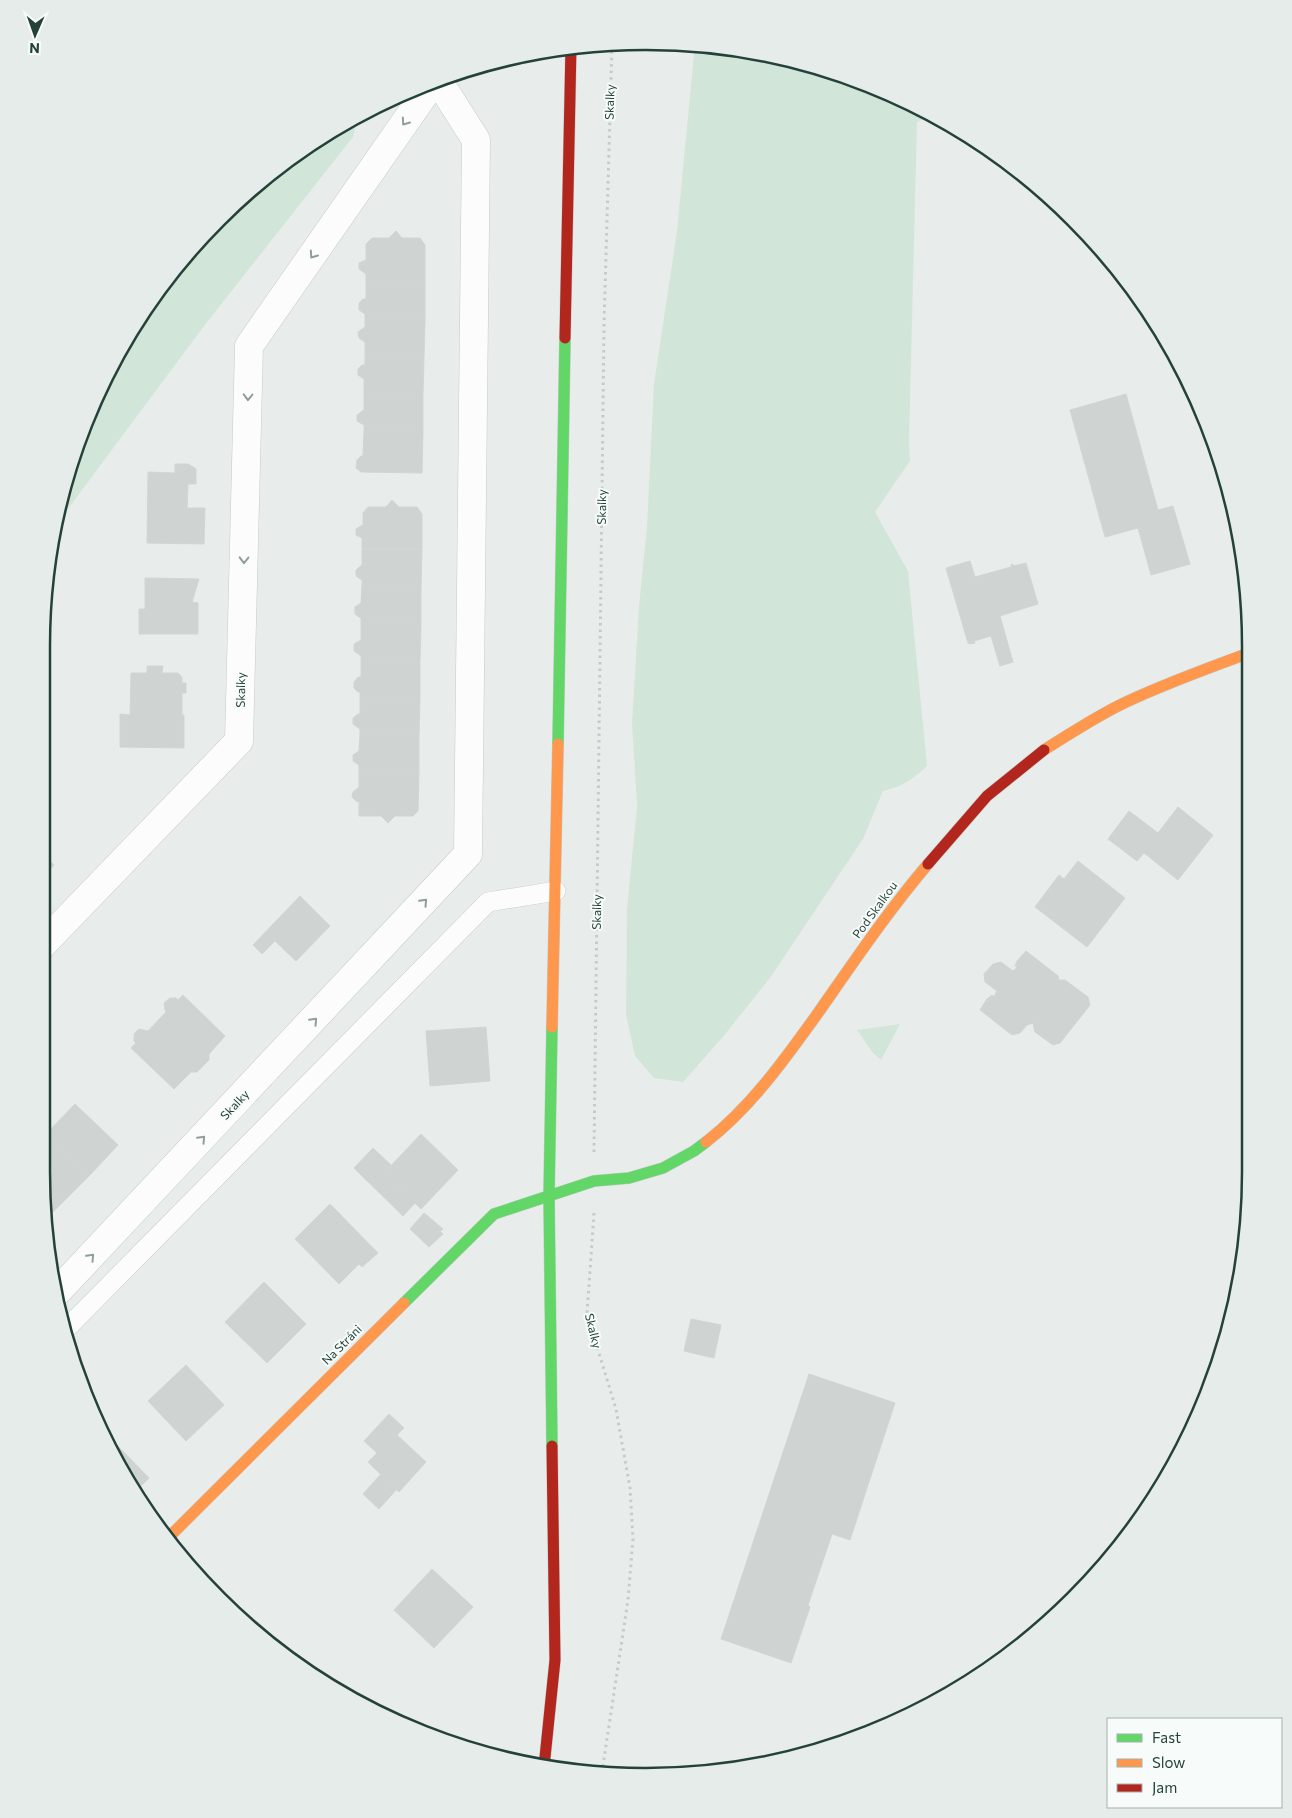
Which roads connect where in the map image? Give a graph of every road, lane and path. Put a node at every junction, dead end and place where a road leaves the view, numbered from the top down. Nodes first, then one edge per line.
1 (612, 51) edge
2 (571, 55) edge
3 (442, 86) edge
4 (426, 92) edge
5 (1242, 656) edge
6 (556, 891) junction
7 (50, 937) edge
8 (594, 1181) junction
9 (549, 1196) junction
10 (61, 1288) edge
11 (70, 1325) edge
12 (172, 1534) edge
13 (545, 1759) edge
14 (603, 1767) edge

1 - 8 path, Skalky
2 - 6 street
10 -> 3 street, Skalky
4 -> 7 street, Skalky
5 - 8 street, Pod Skalkou
6 - 9 street
6 - 11 lane
8 - 9 street, Pod Skalkou
8 - 14 path, Skalky
9 - 12 street, Na Stráni
9 - 13 street

